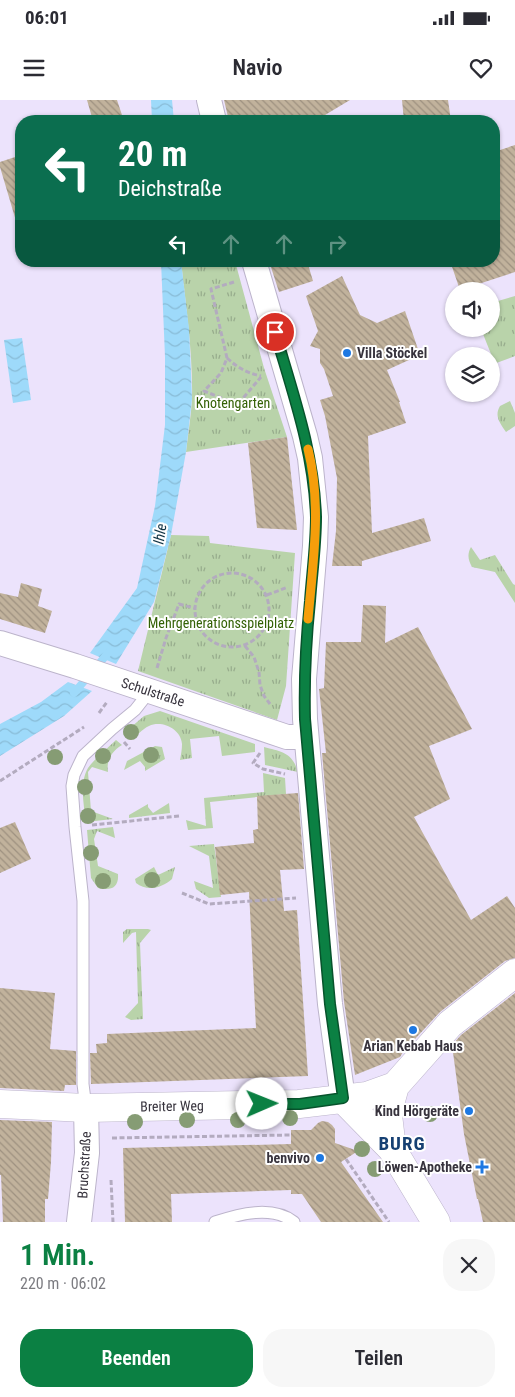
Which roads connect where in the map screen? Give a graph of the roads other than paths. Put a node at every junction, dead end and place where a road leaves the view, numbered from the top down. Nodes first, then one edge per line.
1 (209, 100) edge
2 (213, 115) edge
3 (256, 268) edge
4 (0, 643) edge
5 (150, 691) junction
6 (306, 728) junction
7 (515, 974) edge
8 (395, 1086) junction
9 (343, 1098) junction
10 (0, 1104) edge
11 (86, 1108) junction
12 (392, 1149) junction
13 (79, 1222) edge
14 (215, 1222) edge
15 (294, 1222) edge
16 (436, 1222) edge

1 - 2 street
3 - 6 street
4 - 5 street, Schulstraße
5 - 6 street, Schulstraße
5 - 11 lane
6 - 9 street
7 - 8 street
8 - 9 street, Breiter Weg
8 - 12 street
9 - 11 street, Breiter Weg
9 - 12 street
10 - 11 street, Breiter Weg
11 - 13 street, Bruchstraße
12 - 16 street
14 - 15 lane

